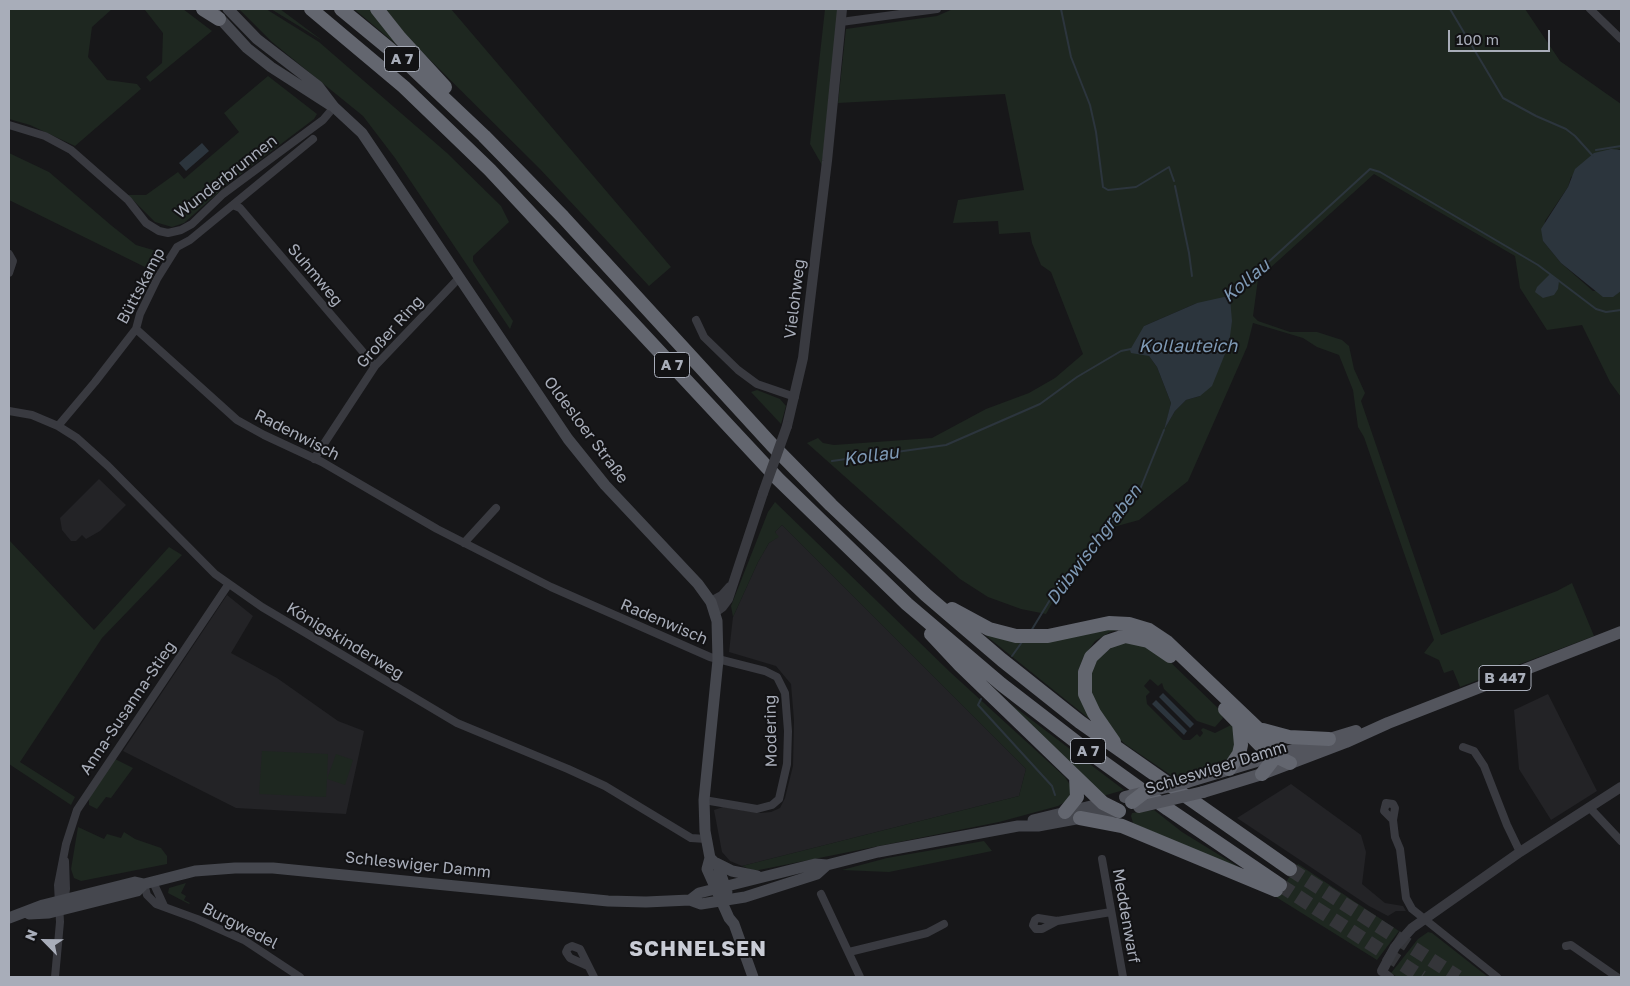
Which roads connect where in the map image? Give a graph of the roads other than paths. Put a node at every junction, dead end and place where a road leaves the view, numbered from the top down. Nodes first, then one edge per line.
1 (203, 9) edge
2 (311, 9) edge
3 (341, 9) edge
4 (377, 9) edge
5 (842, 9) edge
6 (937, 9) edge
7 (1590, 9) edge
8 (220, 12) edge
9 (841, 22) junction
10 (1621, 39) edge
11 (334, 106) junction
12 (460, 112) junction
13 (9, 125) edge
14 (313, 139) dead end
15 (534, 187) junction
16 (520, 200) junction
17 (233, 205) junction
18 (573, 243) junction
19 (9, 254) edge
20 (9, 273) edge
21 (459, 278) junction
22 (626, 285) junction
23 (613, 300) junction
24 (696, 320) dead end
25 (136, 329) junction
26 (375, 366) junction
27 (795, 397) junction
28 (9, 411) edge
29 (58, 426) junction
30 (314, 459) junction
31 (496, 508) dead end
32 (464, 543) junction
33 (228, 585) junction
34 (926, 594) junction
35 (907, 604) junction
36 (713, 607) junction
37 (1621, 632) edge
38 (718, 660) junction
39 (1239, 723) junction
40 (1388, 723) junction
41 (1260, 729) junction
42 (1328, 739) junction
43 (1463, 747) dead end
44 (1122, 753) junction
45 (1274, 756) junction
46 (1290, 763) junction
47 (1229, 769) junction
48 (1262, 774) junction
49 (1076, 777) junction
50 (1621, 787) edge
51 (1145, 792) joint
52 (704, 800) junction
53 (1103, 803) junction
54 (1128, 805) junction
55 (1589, 807) junction
56 (1066, 812) junction
57 (1080, 818) junction
58 (1393, 820) dead end
59 (1018, 826) junction
60 (1134, 830) junction
61 (706, 839) junction
62 (1621, 841) edge
63 (1520, 852) junction
64 (1102, 859) dead end
65 (712, 860) junction
66 (827, 866) junction
67 (1290, 869) tunnel mouth
68 (761, 877) junction
69 (148, 883) junction
70 (720, 887) junction
71 (822, 894) dead end
72 (690, 900) junction
73 (726, 901) junction
74 (61, 903) junction
75 (1110, 912) junction
76 (14, 916) edge
77 (1057, 921) dead end
78 (1424, 921) junction
79 (944, 924) dead end
80 (1566, 946) dead end
81 (849, 952) junction
82 (588, 966) dead end
83 (1379, 974) edge
84 (1619, 976) edge
85 (55, 977) edge
86 (300, 977) edge
87 (594, 977) edge
88 (753, 977) edge
89 (860, 977) edge
90 (1123, 977) edge
91 (1390, 977) edge
92 (1497, 977) edge

1 - 8 highway
2 - 16 highway, A 7
3 - 12 highway, A 7
4 - 12 highway
5 - 9 street, Vielohweg
6 - 9 street
7 - 10 street
8 - 11 main road, Oldesloer Straße
9 - 27 street, Vielohweg
11 - 13 street, Wunderbrunnen
11 - 21 main road, Oldesloer Straße
12 - 15 highway, A 7
14 - 17 street, Büttskamp
15 - 18 highway, A 7
15 - 22 highway, A 7
16 - 18 highway, A 7
16 - 23 highway, A 7
17 - 25 street, Büttskamp
17 - 26 street, Suhmweg
18 - 22 highway, A 7
18 - 23 highway, A 7
19 - 20 street
21 - 26 street, Großer Ring
21 - 36 main road, Oldesloer Straße
22 - 34 highway, A 7
23 - 35 highway, A 7
24 - 27 street
25 - 29 street, Büttskamp
25 - 30 street, Radenwisch
26 - 30 street, Großer Ring
27 - 36 street, Vielohweg, bridge
28 - 29 street, Königskinderweg
29 - 33 street, Königskinderweg
30 - 32 street, Radenwisch
31 - 32 street
32 - 38 street, Radenwisch
33 - 61 street, Königskinderweg
33 - 74 street, Anna-Susanna-Stieg
34 - 41 highway
34 - 44 highway, A 7
35 - 49 highway
35 - 60 highway, A 7
36 - 38 main road
37 - 40 main road, Schleswiger Damm / B 447
38 - 52 main road
38 - 52 street, Modering
39 - 44 highway
39 - 45 highway
39 - 47 highway
40 - 42 main road, Schleswiger Damm / B 447
40 - 46 main road, Schleswiger Damm / B 447
41 - 42 highway
41 - 45 highway
42 - 45 main road, Schleswiger Damm / B 447
43 - 63 street
44 - 67 highway, A 7
45 - 46 highway
45 - 47 main road, Schleswiger Damm / B 447
45 - 48 highway
46 - 48 main road, Schleswiger Damm / B 447
47 - 51 main road, Schleswiger Damm / B 447, bridge
48 - 54 main road, Schleswiger Damm / B 447, bridge
49 - 53 highway
49 - 56 highway
50 - 55 street
51 - 54 highway, bridge
52 - 61 main road
53 - 54 highway
53 - 56 main road, Schleswiger Damm
54 - 57 main road, Schleswiger Damm
54 - 60 highway
55 - 62 street
55 - 63 street
56 - 59 main road, Schleswiger Damm
57 - 59 main road, Schleswiger Damm
57 - 60 highway, A 7
58 - 78 street
59 - 66 main road, Schleswiger Damm
61 - 65 main road
63 - 78 street
64 - 75 street, Meddenwarf
65 - 68 main road
65 - 70 main road
66 - 68 main road, Schleswiger Damm
66 - 73 main road, Schleswiger Damm
68 - 70 main road, Schleswiger Damm
69 - 72 main road, Schleswiger Damm
69 - 74 main road, Schleswiger Damm
69 - 86 street, Burgwedel
70 - 72 main road, Schleswiger Damm
70 - 73 main road
71 - 81 street
72 - 73 main road, Schleswiger Damm
73 - 88 main road
74 - 76 main road, Schleswiger Damm
74 - 85 street, Anna-Susanna-Stieg
75 - 77 street
75 - 90 street, Meddenwarf
78 - 83 street
78 - 92 street
79 - 81 street
80 - 84 street
81 - 89 street
82 - 87 street
83 - 91 street

